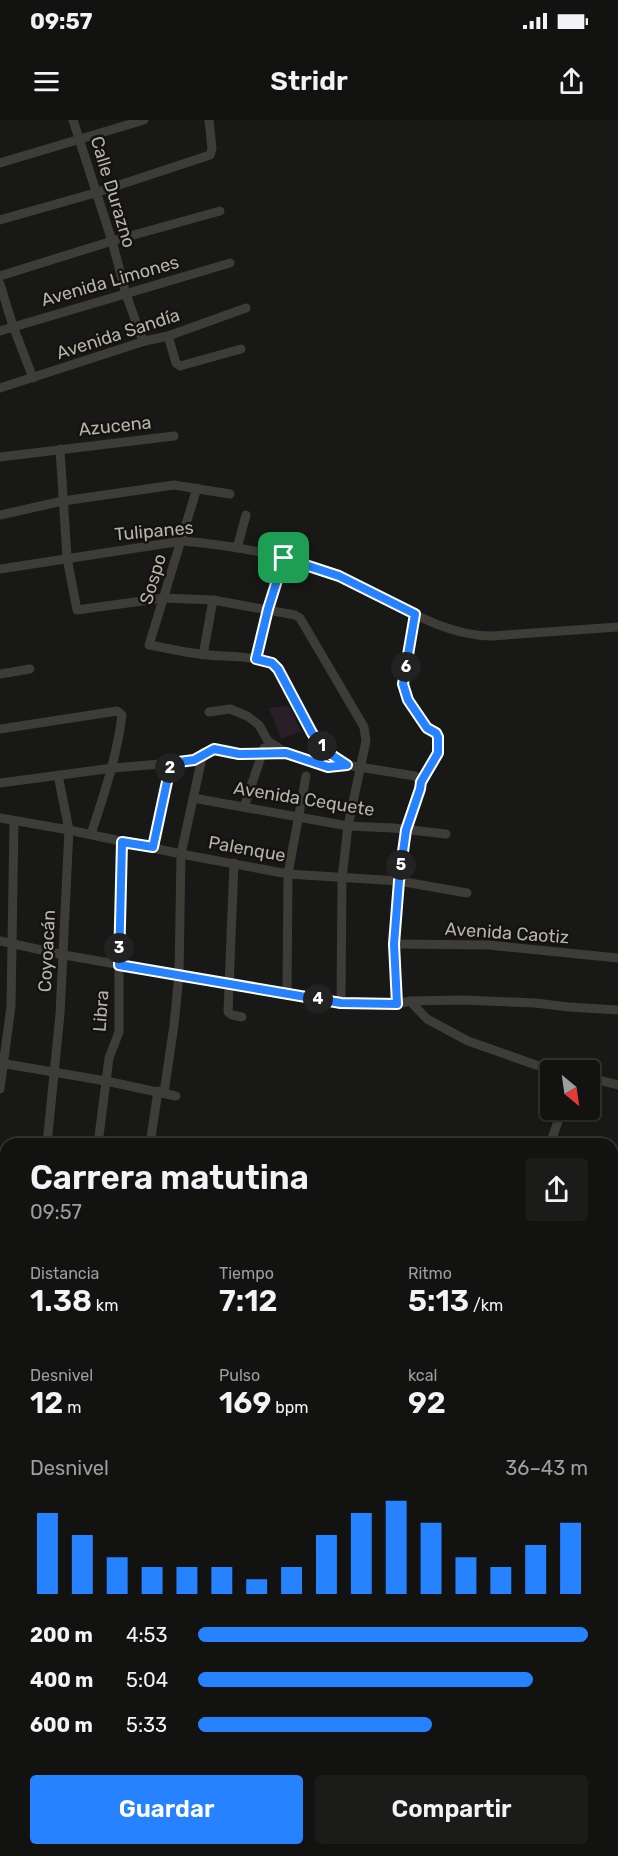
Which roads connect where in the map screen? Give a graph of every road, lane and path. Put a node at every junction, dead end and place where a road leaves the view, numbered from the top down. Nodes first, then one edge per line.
1 (73, 120) edge
2 (144, 120) edge
3 (209, 120) edge
4 (79, 140) junction
5 (0, 163) edge
6 (95, 193) junction
7 (220, 211) dead end
8 (0, 220) edge
9 (112, 241) junction
10 (230, 263) dead end
11 (0, 276) edge
12 (0, 284) edge
13 (126, 294) junction
14 (246, 308) dead end
15 (13, 326) junction
16 (0, 331) edge
17 (168, 336) junction
18 (145, 341) junction
19 (241, 349) dead end
20 (33, 378) junction
21 (0, 388) edge
22 (174, 436) dead end
23 (60, 448) junction
24 (0, 457) edge
25 (197, 488) junction
26 (230, 494) dead end
27 (63, 501) junction
28 (0, 515) edge
29 (246, 515) dead end
30 (182, 541) junction
31 (237, 548) junction
32 (67, 558) junction
33 (284, 558) junction
34 (0, 569) edge
35 (164, 598) junction
36 (213, 600) junction
37 (268, 609) junction
38 (415, 614) junction
39 (618, 627) edge
40 (202, 655) junction
41 (256, 659) junction
42 (30, 669) dead end
43 (0, 674) edge
44 (209, 712) dead end
45 (0, 729) edge
46 (268, 741) junction
47 (203, 753) junction
48 (261, 753) junction
49 (286, 753) junction
50 (171, 763) junction
51 (347, 765) junction
52 (360, 767) junction
53 (113, 768) junction
54 (58, 774) junction
55 (306, 776) dead end
56 (418, 779) junction
57 (0, 783) edge
58 (193, 798) junction
59 (243, 807) junction
60 (298, 817) junction
61 (0, 818) edge
62 (14, 821) junction
63 (348, 826) junction
64 (69, 830) junction
65 (406, 830) junction
66 (91, 834) junction
67 (446, 834) dead end
68 (122, 842) junction
69 (153, 847) junction
70 (181, 854) junction
71 (234, 863) junction
72 (288, 873) junction
73 (342, 878) junction
74 (399, 881) junction
75 (467, 892) dead end
76 (0, 940) edge
77 (12, 944) junction
78 (394, 944) junction
79 (64, 955) junction
80 (618, 958) edge
81 (119, 965) junction
82 (178, 975) junction
83 (230, 985) junction
84 (287, 995) junction
85 (410, 1001) junction
86 (341, 1003) junction
87 (397, 1004) junction
88 (618, 1010) edge
89 (242, 1017) dead end
90 (2, 1063) edge
91 (540, 1066) edge
92 (54, 1072) junction
93 (600, 1080) edge
94 (106, 1081) junction
95 (618, 1085) edge
96 (0, 1089) edge
97 (161, 1092) junction
98 (176, 1096) dead end
99 (558, 1120) edge
100 (48, 1138) edge
101 (99, 1138) edge
102 (151, 1138) edge
103 (552, 1138) edge

1 - 4 street, Calle Durazno
2 - 4 street
3 - 6 street
4 - 5 street
4 - 6 street, Calle Durazno
6 - 8 street
6 - 9 street, Calle Durazno
7 - 9 street
9 - 11 street
9 - 13 street, Calle Durazno
10 - 13 street, Avenida Limones
12 - 15 street
13 - 15 street, Avenida Limones
13 - 18 street, Calle Durazno
14 - 17 street, Avenida Sandía
15 - 16 street, Avenida Limones
15 - 20 street
17 - 18 street, Avenida Sandía
17 - 19 street
18 - 20 street, Avenida Sandía
20 - 21 street, Avenida Sandía
22 - 23 street, Azucena
23 - 24 street, Azucena
23 - 27 street
25 - 26 street
25 - 27 street
25 - 30 street, Sospo
27 - 28 street
27 - 32 street
29 - 31 street
30 - 31 street, Tulipanes
30 - 32 street, Tulipanes
30 - 35 street, Sospo
31 - 33 street, Tulipanes
32 - 34 street, Tulipanes
32 - 35 street
33 - 37 street
33 - 38 street, Tulipanes
35 - 36 street
35 - 40 street, Sospo
36 - 37 street
36 - 40 street
37 - 41 street
37 - 52 street
38 - 39 street, Tulipanes
38 - 56 street
40 - 41 street
41 - 51 street
42 - 43 street
44 - 46 street
45 - 53 street
46 - 48 street
46 - 49 street
47 - 48 street
47 - 50 street
47 - 58 street
48 - 49 street
48 - 59 street
49 - 51 street
50 - 53 street
50 - 69 street
51 - 52 street
52 - 56 street
52 - 63 street
53 - 54 street
53 - 66 street
54 - 57 street
54 - 64 street, Coyoacán
55 - 60 street
56 - 65 street
58 - 59 street, Avenida Cequete
58 - 70 street
59 - 60 street, Avenida Cequete
60 - 63 street, Avenida Cequete
60 - 72 street
61 - 62 street, Palenque
62 - 64 street, Palenque
62 - 77 street
63 - 65 street, Avenida Cequete
63 - 73 street
64 - 66 street, Palenque
64 - 79 street, Coyoacán
65 - 67 street, Avenida Cequete
65 - 74 street
66 - 68 street, Palenque
68 - 69 street, Palenque
68 - 81 street, Libra
69 - 70 street, Palenque
70 - 71 street, Palenque
70 - 82 street
71 - 72 street, Palenque
71 - 83 street
72 - 73 street, Palenque
72 - 84 street
73 - 74 street, Palenque
73 - 86 street
74 - 75 street, Palenque
74 - 78 street
76 - 77 street
77 - 79 street
77 - 90 street
78 - 80 street, Avenida Caotiz
78 - 87 street
79 - 81 street
79 - 92 street, Coyoacán
81 - 82 street
81 - 94 street, Libra
82 - 83 street
82 - 97 street
83 - 84 street
83 - 89 street
84 - 86 street
85 - 87 street
85 - 88 street
85 - 91 street
86 - 87 street
90 - 92 street
90 - 96 street
92 - 94 street
92 - 100 street, Coyoacán
93 - 95 street
94 - 97 street
94 - 101 street
97 - 98 street
97 - 102 street
99 - 103 street

